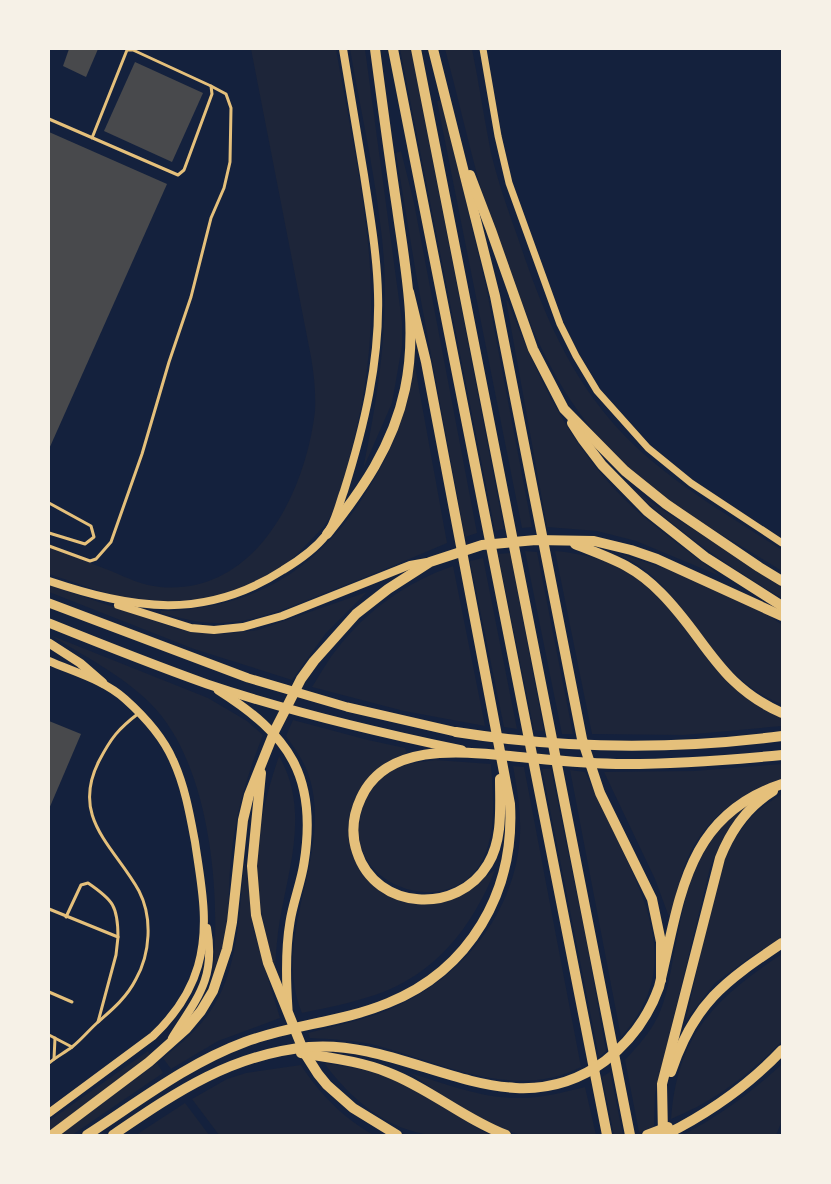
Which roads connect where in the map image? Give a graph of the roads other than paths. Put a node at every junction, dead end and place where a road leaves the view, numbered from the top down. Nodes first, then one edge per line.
1 (343, 49) edge
2 (375, 49) edge
3 (393, 49) edge
4 (416, 49) edge
5 (433, 49) edge
6 (483, 49) edge
7 (210, 86) junction
8 (49, 119) edge
9 (92, 138) junction
10 (455, 138) junction
11 (409, 292) junction
12 (564, 409) junction
13 (49, 503) edge
14 (49, 533) edge
15 (327, 534) junction
16 (569, 542) junction
17 (782, 542) edge
18 (49, 546) edge
19 (430, 562) junction
20 (49, 581) edge
21 (782, 581) edge
22 (87, 594) junction
23 (49, 603) edge
24 (782, 606) edge
25 (782, 616) edge
26 (49, 623) edge
27 (49, 643) edge
28 (49, 661) edge
29 (103, 683) junction
30 (208, 684) junction
31 (139, 713) junction
32 (782, 713) edge
33 (456, 732) joint
34 (782, 736) edge
35 (499, 746) junction
36 (467, 752) junction
37 (782, 755) edge
38 (262, 765) junction
39 (782, 785) edge
40 (49, 909) edge
41 (204, 909) junction
42 (66, 917) junction
43 (118, 937) junction
44 (782, 944) edge
45 (660, 983) junction
46 (49, 992) edge
47 (72, 1002) dead end
48 (289, 1014) junction
49 (98, 1022) junction
50 (49, 1035) edge
51 (56, 1038) junction
52 (168, 1045) junction
53 (72, 1047) junction
54 (782, 1050) edge
55 (287, 1051) junction
56 (54, 1059) junction
57 (49, 1062) edge
58 (49, 1113) edge
59 (704, 1114) junction
60 (662, 1117) junction
61 (52, 1135) edge
62 (87, 1135) edge
63 (113, 1135) edge
64 (397, 1135) edge
65 (506, 1135) edge
66 (607, 1135) edge
67 (630, 1135) edge
68 (647, 1135) edge
69 (664, 1135) edge

1 - 15 main road
2 - 11 highway
3 - 66 highway
4 - 67 highway
5 - 10 highway
6 - 17 street
7 - 9 lane
7 - 9 lane
7 - 18 lane
8 - 9 lane
10 - 12 highway
10 - 45 highway
11 - 15 highway
11 - 35 highway
12 - 21 highway
12 - 24 highway
13 - 14 lane
15 - 22 main road
16 - 19 highway
16 - 25 highway
16 - 32 highway
19 - 22 main road
19 - 38 highway
20 - 22 main road
23 - 33 main road
26 - 30 main road
27 - 29 main road
28 - 29 main road
29 - 31 main road
30 - 36 main road
30 - 48 main road
31 - 41 main road
31 - 49 lane
33 - 34 highway
35 - 36 highway
35 - 62 highway
36 - 37 highway
38 - 48 highway
38 - 52 highway
39 - 45 highway
39 - 60 highway
40 - 42 lane
41 - 52 main road
41 - 58 main road
42 - 43 lane
42 - 43 lane
43 - 49 lane
44 - 60 highway
45 - 55 highway
46 - 47 lane
48 - 64 highway
49 - 53 lane
50 - 51 lane
51 - 53 lane
51 - 56 lane
52 - 61 highway
53 - 56 lane
54 - 59 highway
55 - 63 highway
55 - 65 highway
56 - 57 lane
59 - 68 highway
59 - 69 highway
60 - 69 highway

